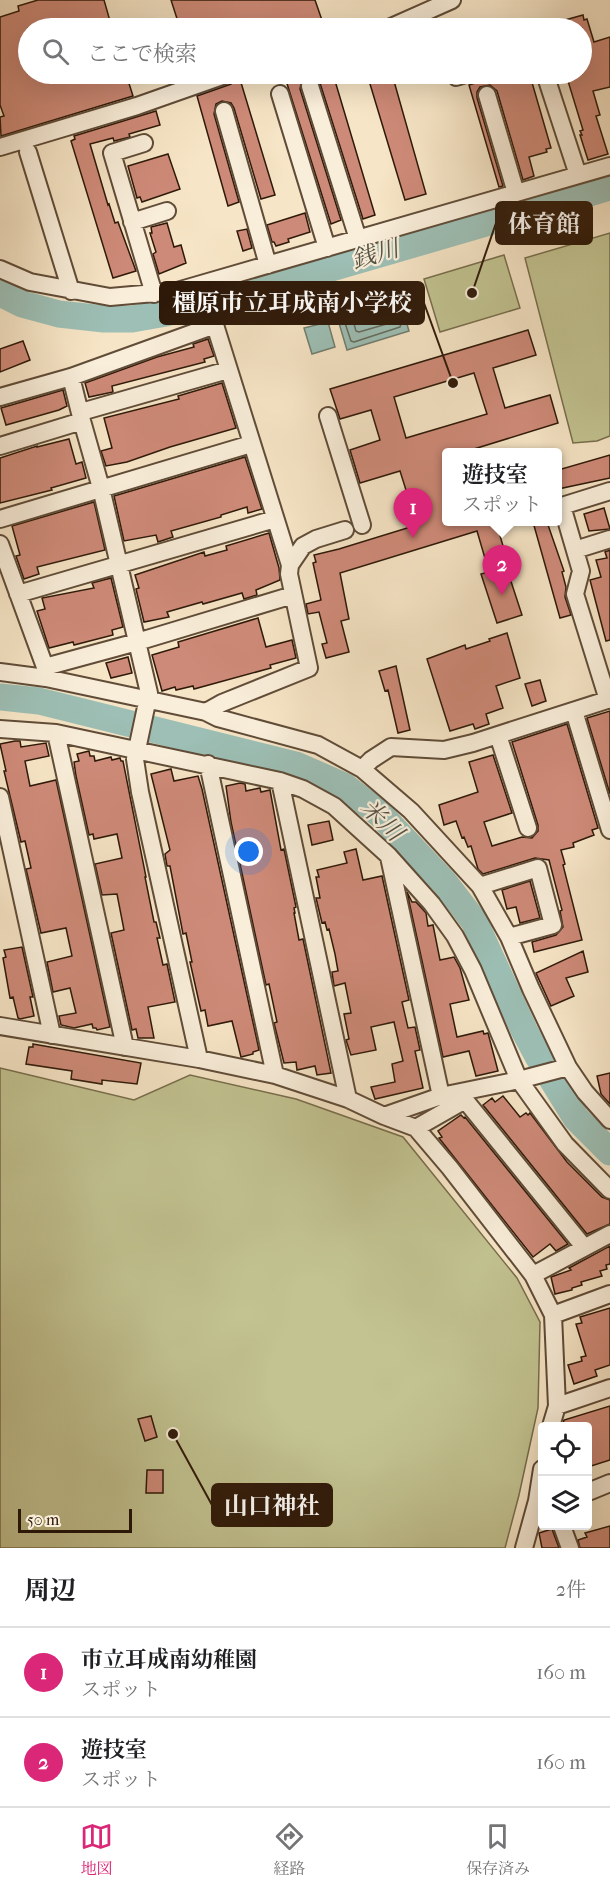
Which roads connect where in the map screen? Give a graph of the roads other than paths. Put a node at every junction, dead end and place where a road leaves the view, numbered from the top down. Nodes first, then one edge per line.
1 (452, 0) edge
2 (412, 18) edge
3 (200, 84) edge
4 (548, 84) edge
5 (310, 86) dead end
6 (280, 94) dead end
7 (487, 95) dead end
8 (224, 111) dead end
9 (144, 143) dead end
10 (0, 147) edge
11 (28, 152) dead end
12 (610, 166) edge
13 (578, 175) junction
14 (516, 193) junction
15 (167, 212) dead end
16 (132, 222) junction
17 (358, 239) junction
18 (327, 248) junction
19 (268, 265) junction
20 (0, 269) edge
21 (71, 291) junction
22 (154, 294) junction
23 (228, 370) junction
24 (71, 377) junction
25 (0, 397) edge
26 (328, 416) dead end
27 (81, 417) junction
28 (251, 444) junction
29 (0, 446) edge
30 (100, 488) junction
31 (610, 491) edge
32 (0, 519) edge
33 (275, 519) junction
34 (362, 525) dead end
35 (345, 530) dead end
36 (610, 539) edge
37 (0, 544) edge
38 (575, 550) junction
39 (119, 564) junction
40 (290, 565) junction
41 (18, 594) junction
42 (293, 595) junction
43 (137, 642) junction
44 (0, 672) edge
45 (45, 673) junction
46 (609, 700) edge
47 (147, 703) junction
48 (574, 711) junction
49 (206, 712) junction
50 (0, 729) edge
51 (56, 733) junction
52 (498, 735) junction
53 (137, 746) junction
54 (208, 764) junction
55 (362, 769) junction
56 (280, 781) junction
57 (0, 797) edge
58 (528, 828) dead end
59 (610, 830) edge
60 (389, 856) junction
61 (480, 886) junction
62 (509, 937) junction
63 (0, 1026) edge
64 (52, 1035) junction
65 (125, 1047) junction
66 (199, 1059) junction
67 (565, 1067) junction
68 (275, 1075) junction
69 (523, 1079) junction
70 (441, 1096) junction
71 (462, 1097) junction
72 (348, 1099) junction
73 (384, 1116) junction
74 (610, 1120) edge
75 (416, 1128) junction
76 (610, 1190) edge
77 (610, 1234) edge
78 (584, 1247) junction
79 (533, 1275) junction
80 (610, 1294) edge
81 (553, 1315) junction
82 (610, 1388) edge
83 (557, 1406) junction
84 (552, 1422) edge
85 (610, 1483) edge
86 (592, 1490) edge
87 (538, 1507) edge
88 (563, 1530) edge
89 (524, 1548) edge
90 (570, 1548) edge

1 - 2 street
3 - 10 street
4 - 13 street
5 - 17 street
6 - 18 street
7 - 14 street
8 - 19 street
9 - 16 street
11 - 21 street
12 - 13 street
13 - 14 street
14 - 17 street
15 - 16 street
16 - 22 street
17 - 18 street
18 - 19 street
19 - 22 street
20 - 21 street
21 - 22 street
23 - 24 street
23 - 27 street
23 - 28 street
24 - 25 street
24 - 27 street
26 - 34 street
27 - 29 street
27 - 30 street
28 - 30 street
28 - 33 street
30 - 32 street
30 - 39 street
31 - 38 street
33 - 39 street
33 - 40 street
35 - 40 street
36 - 38 street
37 - 41 street
38 - 46 street
39 - 41 street
39 - 43 street
40 - 42 street
41 - 45 street
42 - 43 street
42 - 49 street
43 - 45 street
43 - 47 street
44 - 45 street
45 - 47 street
46 - 48 street
47 - 49 street
47 - 53 street
48 - 52 street
48 - 59 street
49 - 55 street
50 - 51 street
51 - 53 street
51 - 65 street
52 - 55 street
52 - 58 street
53 - 54 street
53 - 66 street
54 - 56 street
54 - 68 street
55 - 61 street
56 - 60 street
56 - 72 street
57 - 64 street
60 - 69 street
60 - 70 street
61 - 62 street
61 - 62 street
62 - 67 street
63 - 64 street
64 - 65 street
65 - 66 street
66 - 68 street
67 - 69 street
67 - 74 street
68 - 72 street
69 - 71 street
69 - 76 street
70 - 71 street
70 - 73 street
71 - 75 street
71 - 78 street
72 - 73 street
73 - 75 street
75 - 79 street
77 - 78 street
78 - 79 street
79 - 81 street
80 - 81 street
81 - 83 street
82 - 83 street
83 - 84 street
85 - 86 street
87 - 89 street
88 - 90 street

